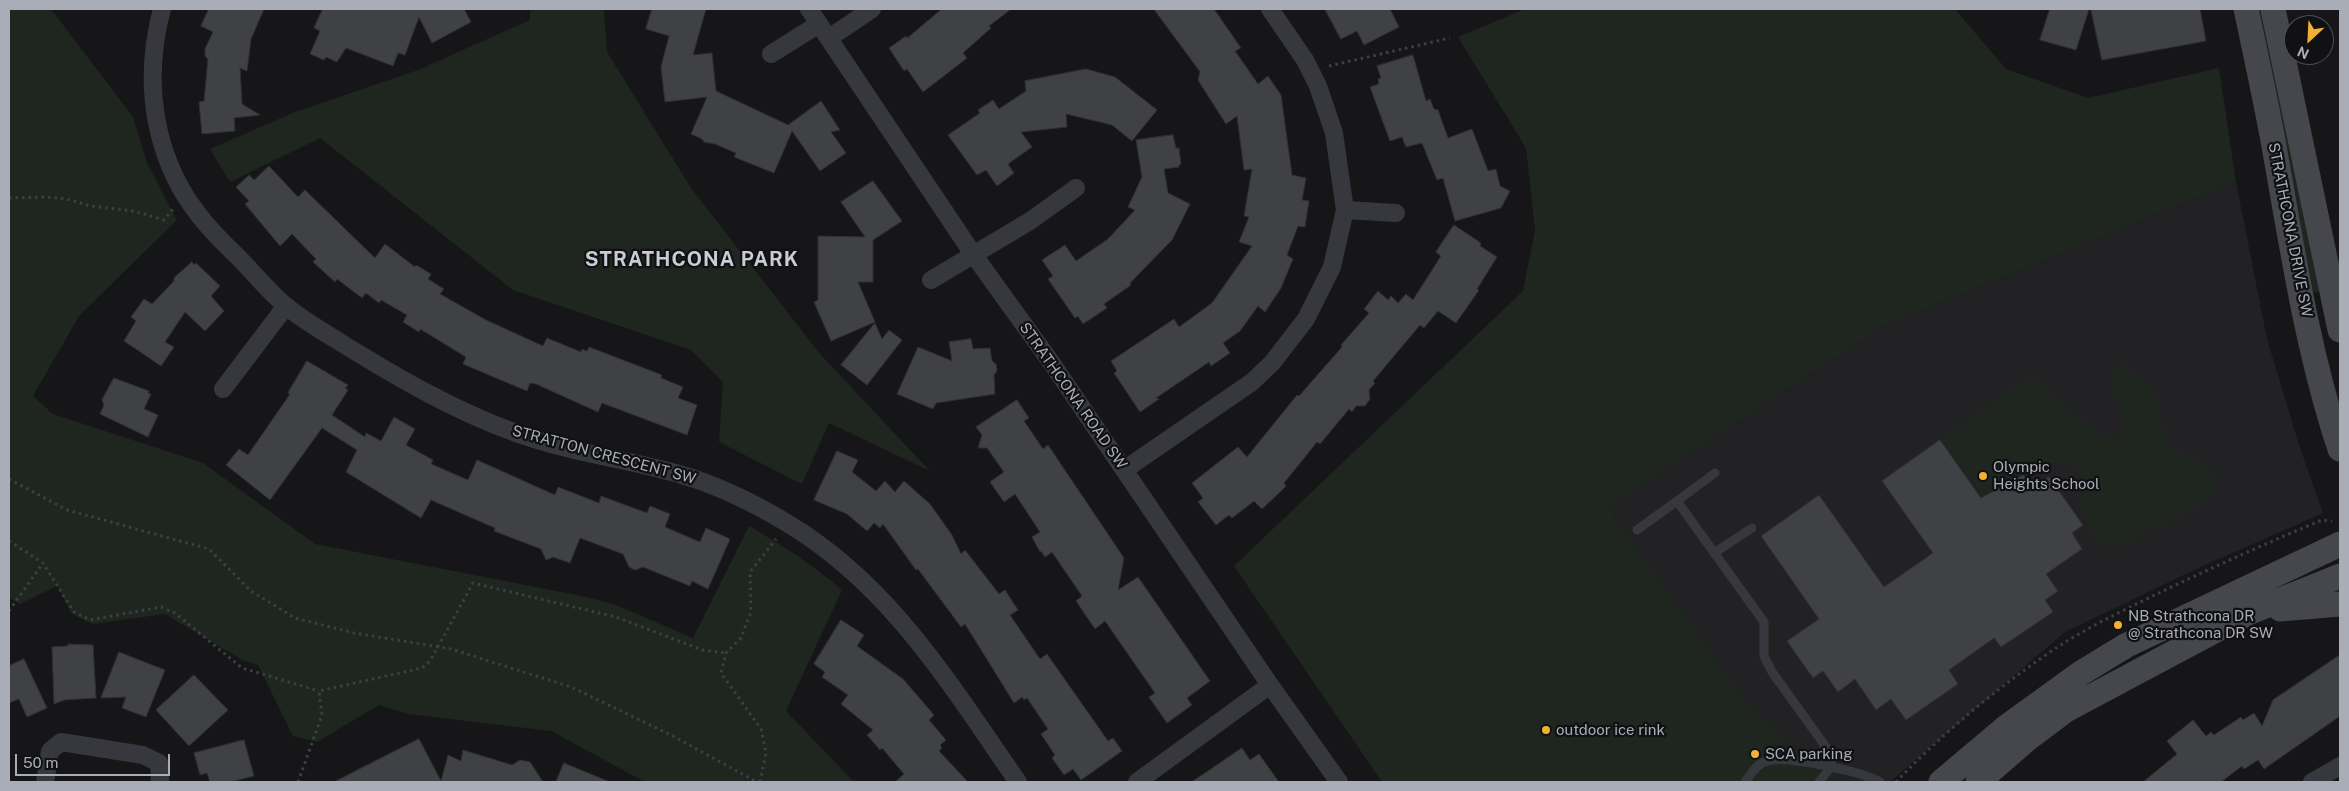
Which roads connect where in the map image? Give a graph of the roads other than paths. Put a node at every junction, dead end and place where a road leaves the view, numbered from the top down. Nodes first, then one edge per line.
1 (162, 9) edge
2 (809, 9) edge
3 (872, 9) edge
4 (1270, 9) edge
5 (2246, 9) edge
6 (2273, 9) edge
7 (824, 31) junction
8 (771, 54) dead end
9 (1076, 188) dead end
10 (1345, 210) junction
11 (1396, 213) dead end
12 (973, 254) junction
13 (931, 280) dead end
14 (286, 306) junction
15 (2340, 330) edge
16 (223, 389) dead end
17 (2340, 449) edge
18 (1124, 470) junction
19 (1715, 474) dead end
20 (1677, 501) junction
21 (1752, 528) dead end
22 (1637, 530) dead end
23 (2340, 544) edge
24 (1714, 553) junction
25 (2340, 576) edge
26 (2340, 604) edge
27 (2248, 613) junction
28 (1270, 685) junction
29 (2340, 766) edge
30 (1831, 767) junction
31 (45, 782) edge
32 (160, 782) edge
33 (1018, 782) edge
34 (1137, 782) edge
35 (1339, 782) edge
36 (1744, 782) edge
37 (1819, 782) edge
38 (1880, 782) edge
39 (1941, 782) edge
40 (1978, 782) edge
41 (2312, 782) edge

1 - 14 street, STRATTON CRESCENT SW
2 - 7 street, STRATHCONA ROAD SW
3 - 7 street
4 - 10 street
5 - 17 street, STRATHCONA DRIVE SW
6 - 15 street, STRATHCONA DRIVE SW
7 - 8 street
7 - 12 street, STRATHCONA ROAD SW
9 - 12 street
10 - 11 street
10 - 18 street
12 - 13 street
12 - 18 street, STRATHCONA ROAD SW
14 - 16 street
14 - 33 street, STRATTON CRESCENT SW
18 - 28 street, STRATHCONA ROAD SW
19 - 20 lane
20 - 22 lane
20 - 24 lane
21 - 24 lane
23 - 39 street
24 - 30 lane
25 - 27 street
26 - 27 street
27 - 40 street
28 - 34 street
28 - 35 street, STRATHCONA ROAD SW
29 - 41 street
30 - 36 lane
30 - 37 lane
30 - 38 lane
31 - 32 street

